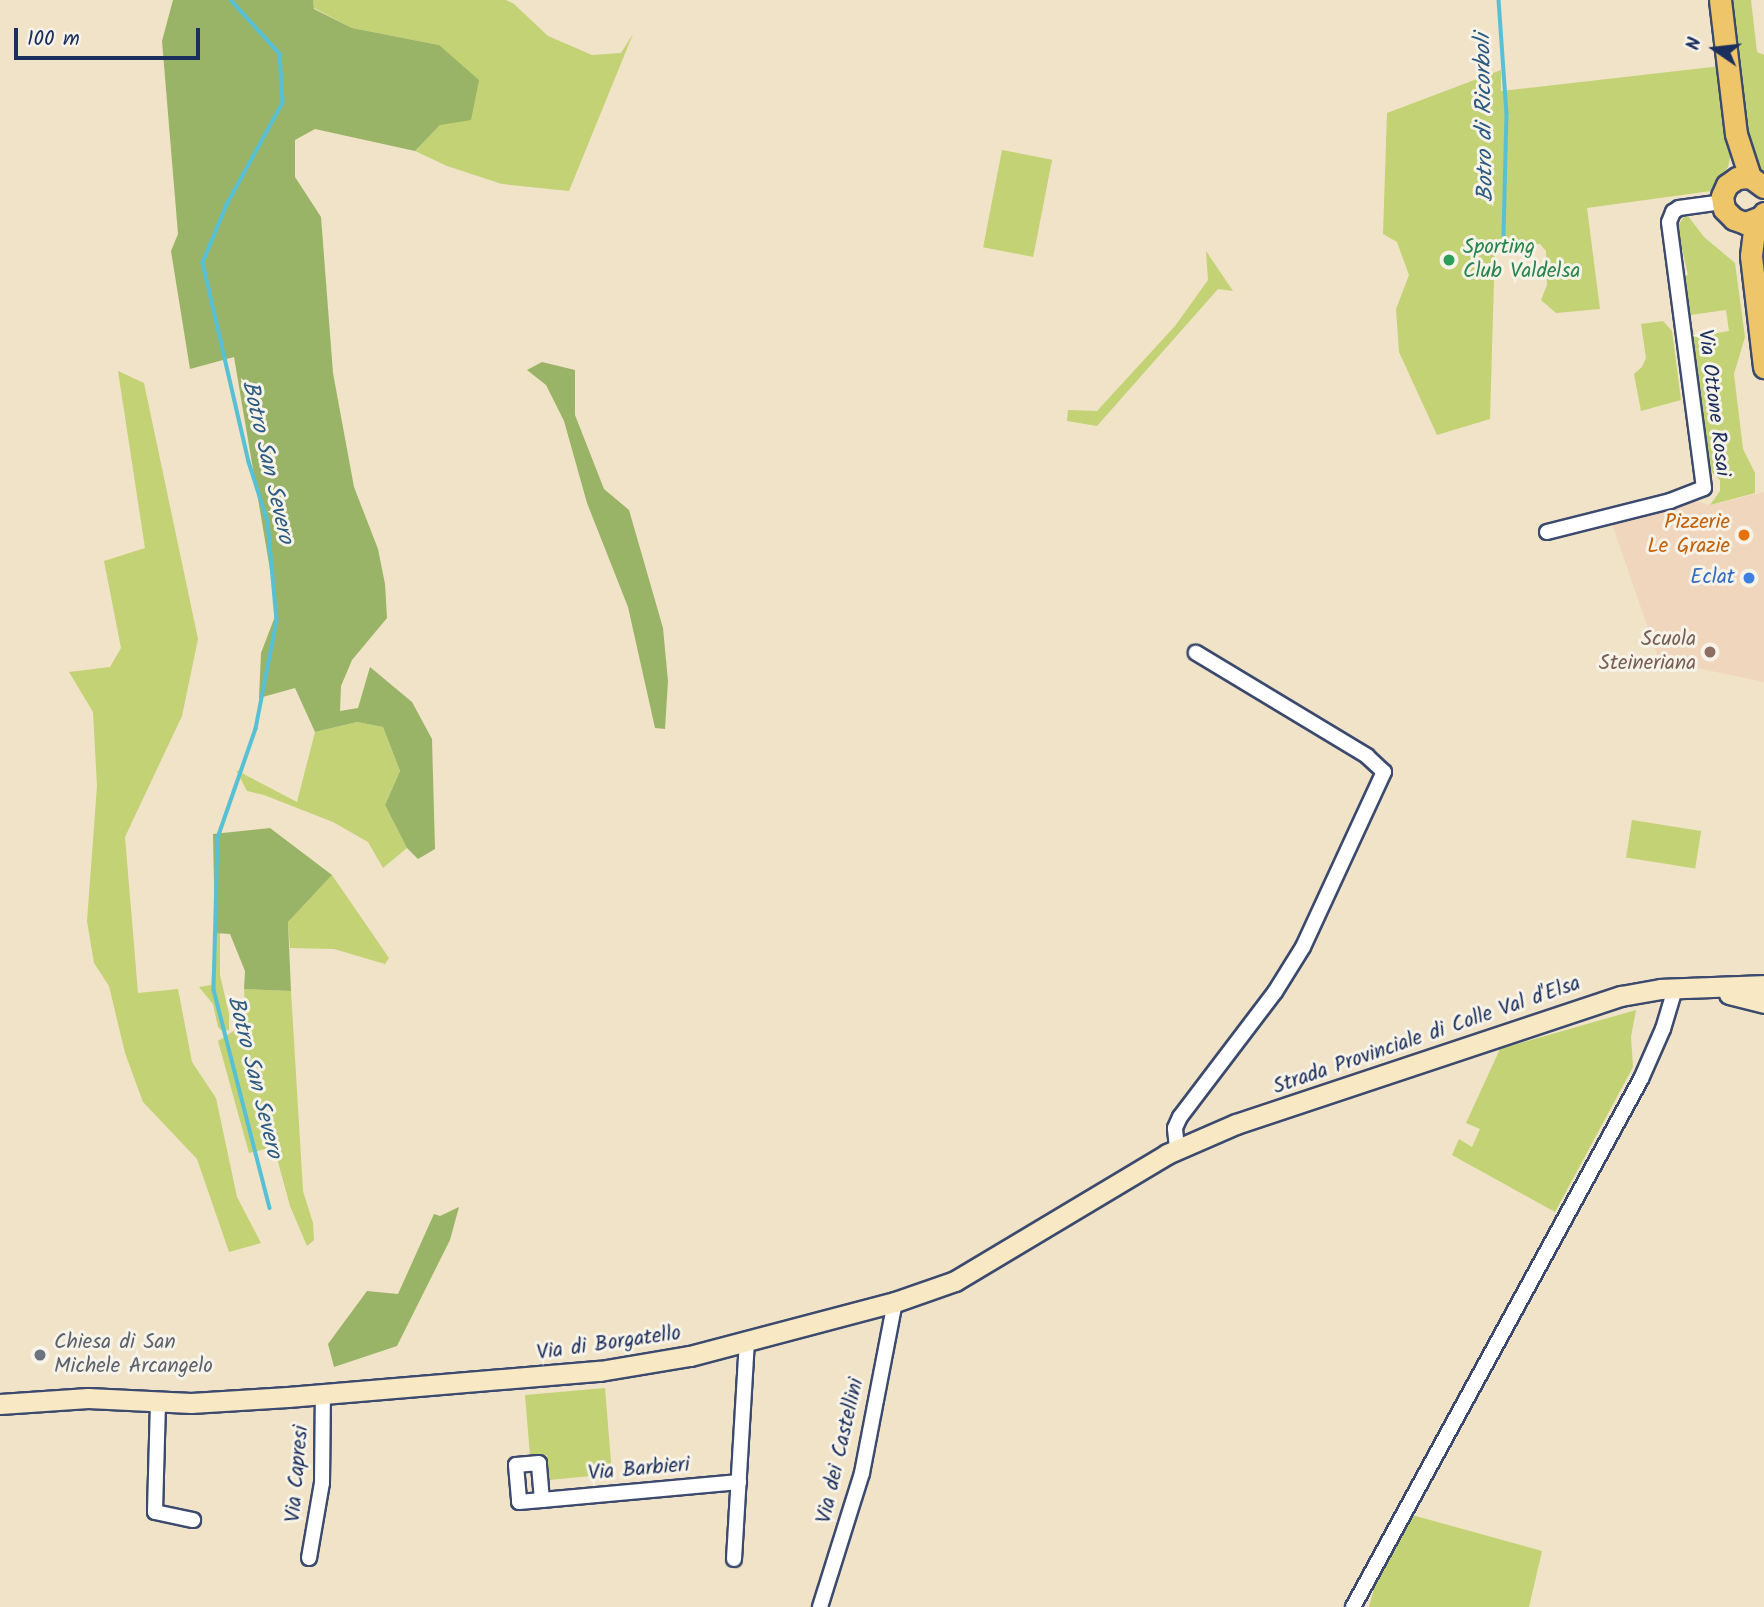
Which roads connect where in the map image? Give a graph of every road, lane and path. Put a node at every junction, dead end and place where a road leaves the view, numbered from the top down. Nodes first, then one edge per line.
1 (1720, 0) edge
2 (1748, 181) edge
3 (1722, 202) junction
4 (1755, 217) edge
5 (1764, 367) edge
6 (1547, 532) dead end
7 (1196, 653) dead end
8 (1764, 985) edge
9 (1675, 989) junction
10 (1696, 989) junction
11 (1764, 1003) edge
12 (1177, 1148) junction
13 (895, 1302) junction
14 (747, 1341) junction
15 (323, 1394) junction
16 (158, 1403) junction
17 (0, 1404) edge
18 (739, 1482) junction
19 (542, 1500) dead end
20 (193, 1520) dead end
21 (309, 1558) dead end
22 (734, 1559) dead end
23 (820, 1607) edge
24 (1353, 1607) edge

1 - 2 main road
2 - 3 main road
3 - 4 main road
3 - 6 street, Via Ottone Rosai
4 - 5 main road
7 - 12 street
8 - 10 main road, Strada Provinciale di Colle Val d'Elsa
9 - 10 main road, Strada Provinciale di Colle Val d'Elsa
9 - 12 main road, Strada Provinciale di Colle Val d'Elsa
9 - 24 street
10 - 11 main road, Strada Provinciale di Colle Val d'Elsa
12 - 13 main road, Via di Borgatello
13 - 14 main road, Via di Borgatello
13 - 23 street, Via dei Castellini
14 - 15 main road, Via di Borgatello
14 - 18 street
15 - 16 main road, Via di Borgatello
15 - 21 street, Via Capresi
16 - 17 main road, Via di Borgatello
16 - 20 street
18 - 19 street, Via Barbieri
18 - 22 street

